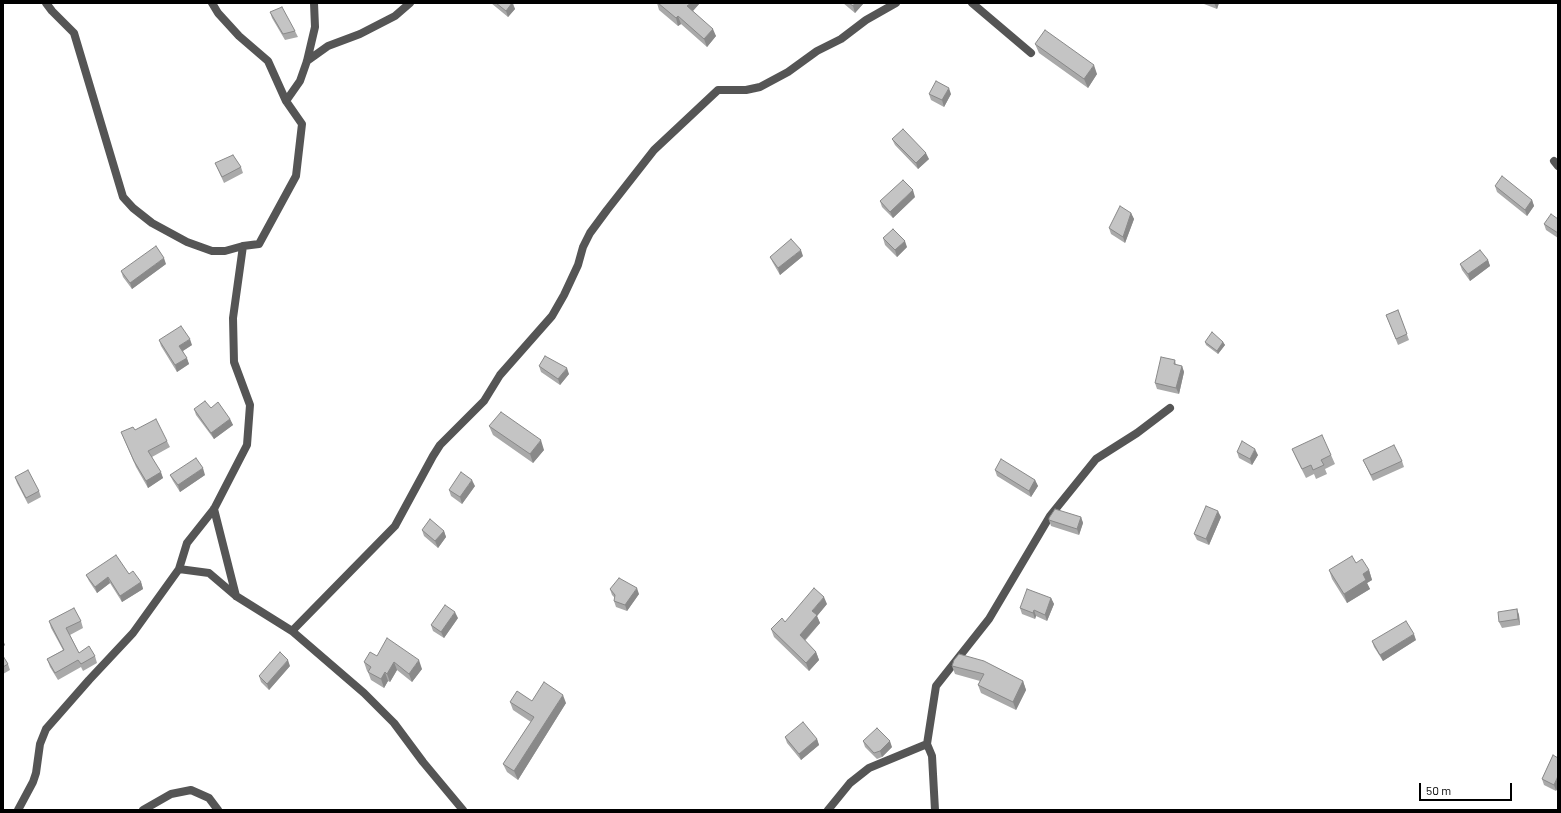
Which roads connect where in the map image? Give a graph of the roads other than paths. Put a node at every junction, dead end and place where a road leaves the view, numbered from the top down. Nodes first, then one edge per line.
1 (46, 3) edge
2 (212, 3) edge
3 (314, 3) edge
4 (410, 3) edge
5 (896, 3) edge
6 (972, 3) edge
7 (1031, 54) dead end
8 (307, 61) junction
9 (286, 101) junction
10 (243, 246) junction
11 (1170, 408) dead end
12 (214, 509) junction
13 (179, 568) junction
14 (236, 596) junction
15 (292, 631) junction
16 (927, 744) junction
17 (18, 810) edge
18 (143, 810) edge
19 (218, 810) edge
20 (463, 810) edge
21 (828, 810) edge
22 (935, 810) edge

1 - 10 street
2 - 9 street
3 - 8 street
4 - 8 street
5 - 15 street
6 - 7 street
8 - 9 street
9 - 10 street
10 - 12 street
11 - 16 street
12 - 13 street
12 - 14 street
13 - 14 street
13 - 17 street
14 - 15 street
15 - 20 street
16 - 21 street
16 - 22 street
18 - 19 street

